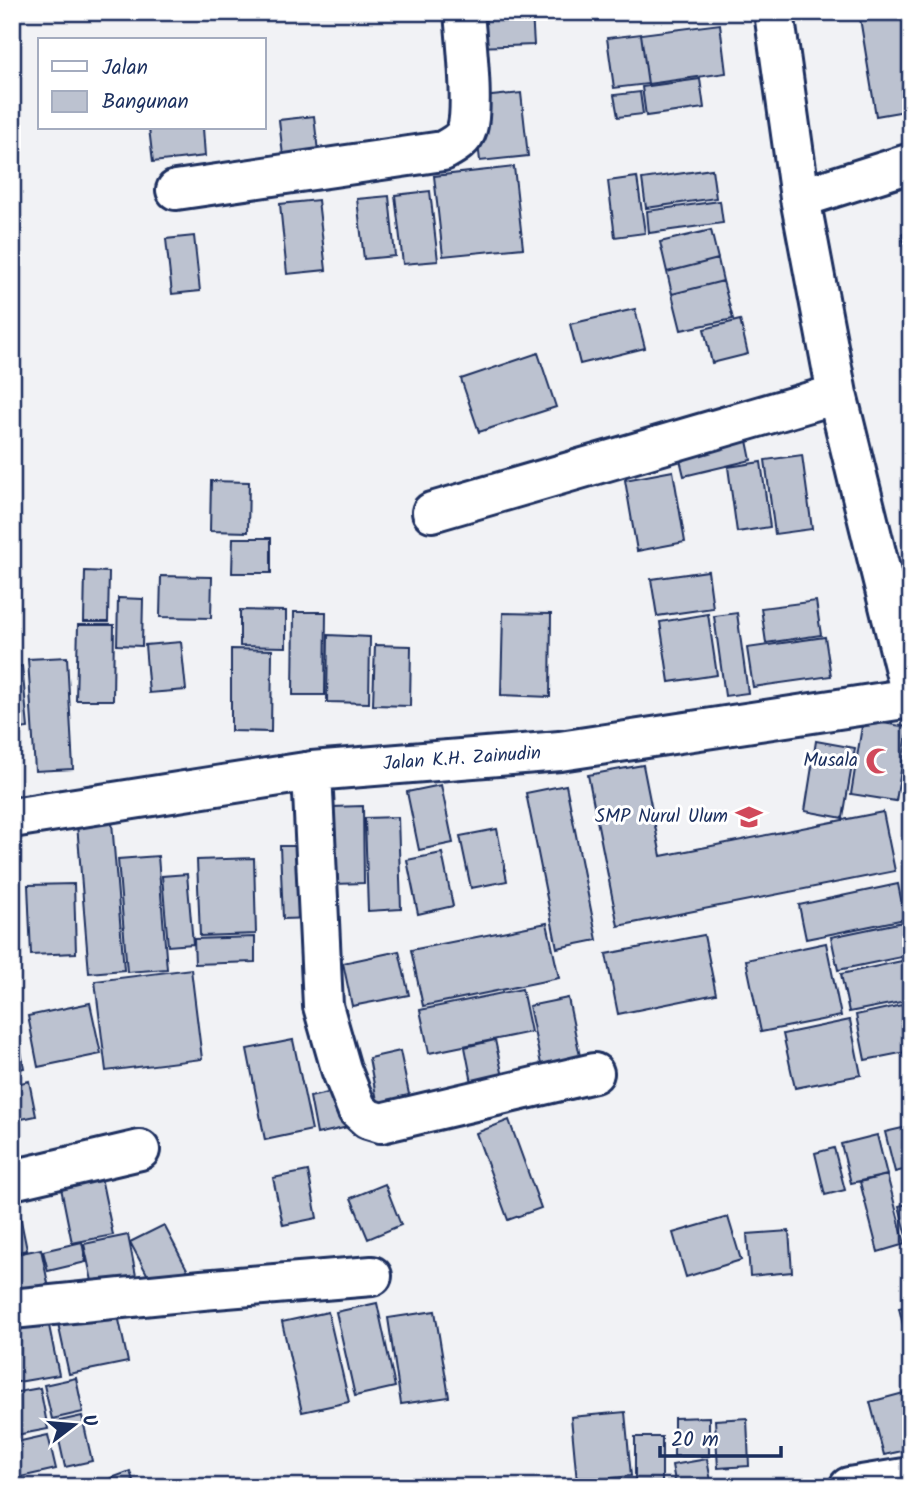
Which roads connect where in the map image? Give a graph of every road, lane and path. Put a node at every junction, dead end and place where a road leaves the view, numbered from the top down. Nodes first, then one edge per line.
1 (464, 12) edge
2 (774, 12) edge
3 (911, 163) edge
4 (176, 190) dead end
5 (800, 198) junction
6 (837, 394) junction
7 (432, 512) dead end
8 (911, 696) edge
9 (312, 771) junction
10 (12, 818) edge
11 (594, 1073) dead end
12 (140, 1150) dead end
13 (12, 1180) edge
14 (372, 1276) dead end
15 (12, 1309) edge
16 (905, 1481) edge
17 (849, 1487) edge

1 - 4 street
2 - 5 street
3 - 5 street
5 - 6 street
6 - 7 street
6 - 8 street
8 - 9 street, Jalan K.H. Zainudin
9 - 10 street, Jalan K.H. Zainudin
9 - 11 street
12 - 13 street
14 - 15 street
16 - 17 street

